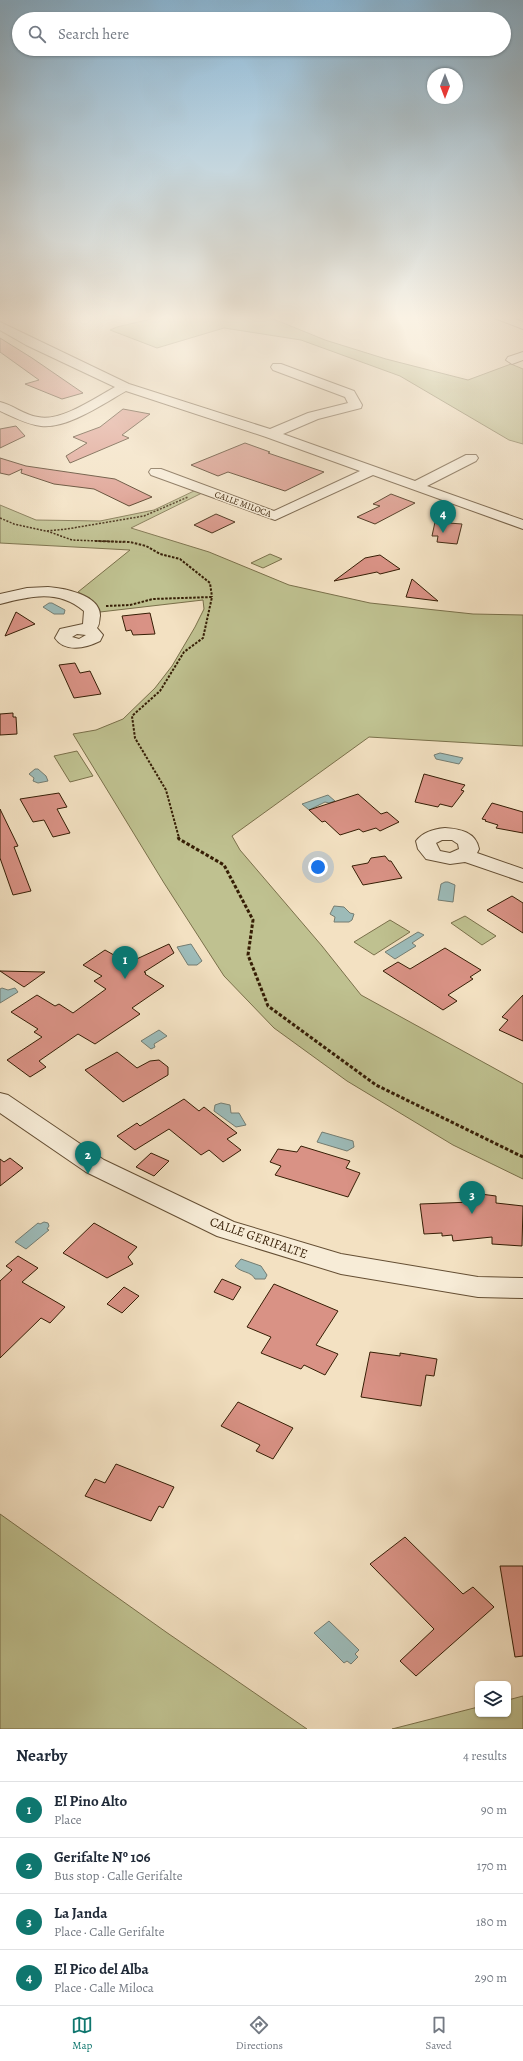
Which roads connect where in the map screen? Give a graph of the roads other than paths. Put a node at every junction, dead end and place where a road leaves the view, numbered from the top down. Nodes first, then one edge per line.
1 (107, 396) edge
2 (152, 396) edge
3 (351, 396) edge
4 (0, 406) edge
5 (271, 434) junction
6 (471, 458) dead end
7 (371, 471) junction
8 (156, 472) dead end
9 (416, 486) junction
10 (523, 525) edge
11 (0, 599) edge
12 (87, 629) dead end
13 (465, 855) dead end
14 (523, 876) edge
15 (0, 1101) edge
16 (523, 1288) edge

1 - 4 street
2 - 5 street
3 - 5 street
5 - 7 street
6 - 9 street
7 - 8 street, CALLE MILOCA
7 - 9 street
9 - 10 street
11 - 12 street
13 - 14 street
15 - 16 street, CALLE GERIFALTE

